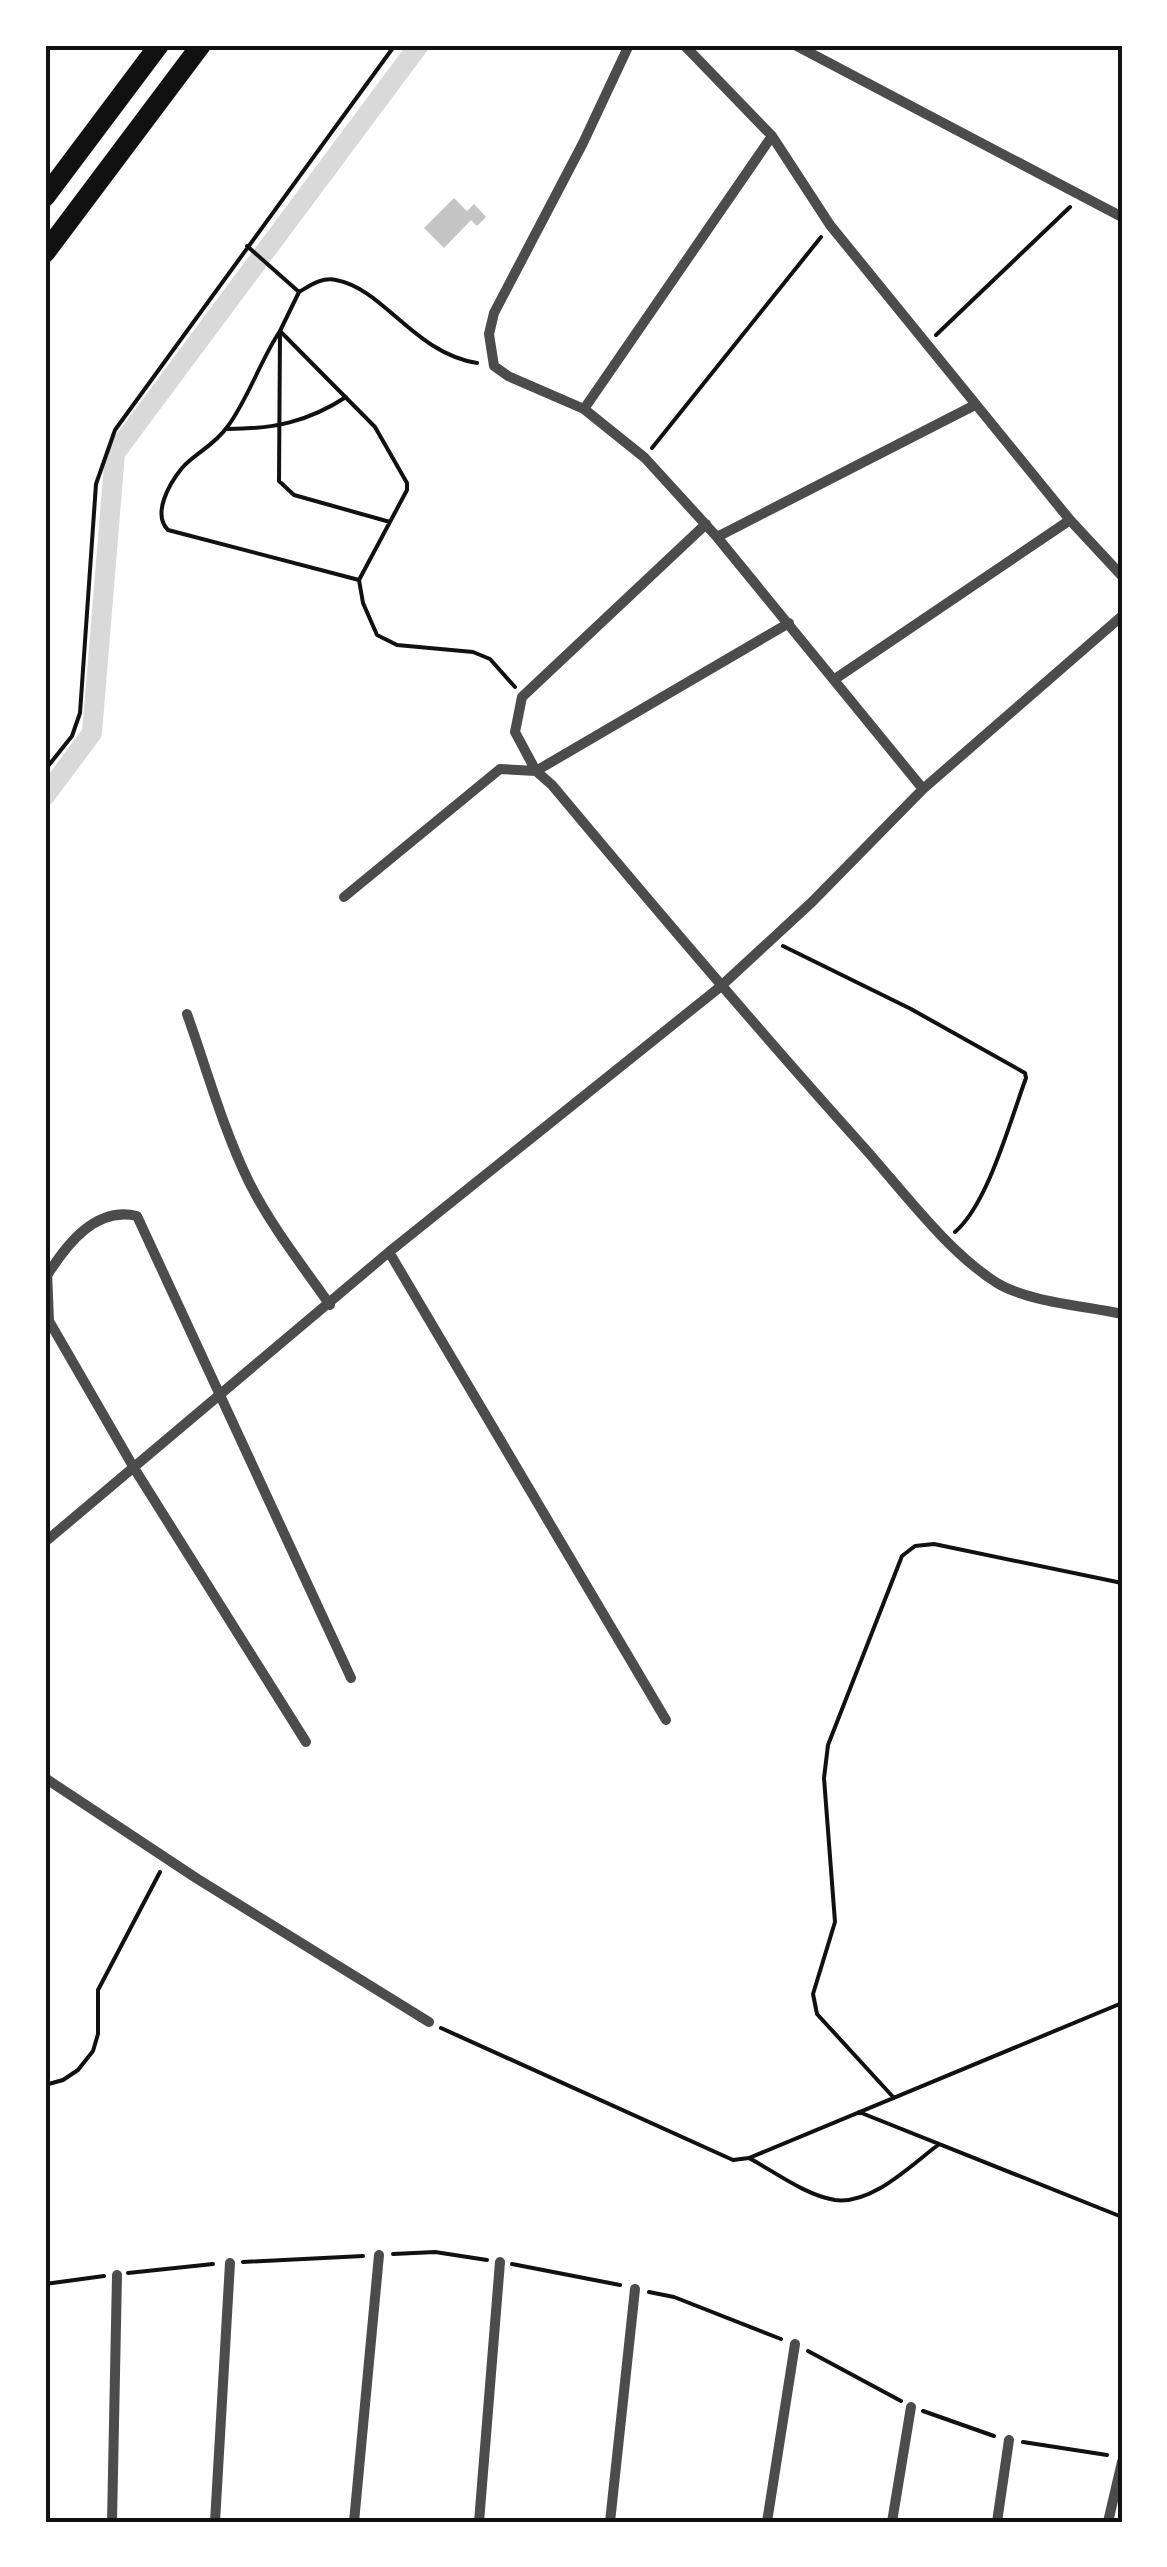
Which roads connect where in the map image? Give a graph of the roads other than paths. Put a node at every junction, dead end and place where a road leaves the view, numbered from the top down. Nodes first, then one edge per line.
1 (160, 45) edge
2 (201, 45) edge
3 (629, 45) edge
4 (684, 45) edge
5 (795, 45) edge
6 (772, 136) junction
7 (45, 197) edge
8 (1122, 218) edge
9 (45, 253) edge
10 (975, 405) junction
11 (584, 409) junction
12 (1070, 520) junction
13 (706, 524) junction
14 (717, 536) junction
15 (1122, 576) edge
16 (1122, 616) edge
17 (789, 623) junction
18 (834, 679) junction
19 (536, 772) junction
20 (923, 789) junction
21 (344, 897) dead end
22 (720, 987) junction
23 (188, 1014) dead end
24 (389, 1252) junction
25 (46, 1271) edge
26 (330, 1305) junction
27 (1122, 1314) edge
28 (219, 1396) junction
29 (134, 1468) junction
30 (45, 1542) edge
31 (351, 1678) dead end
32 (666, 1720) dead end
33 (306, 1742) dead end
34 (45, 1778) edge
35 (429, 2022) road end
36 (379, 2255) road end
37 (500, 2262) road end
38 (230, 2263) road end
39 (117, 2275) road end
40 (635, 2288) road end
41 (795, 2344) road end
42 (911, 2406) road end
43 (1010, 2440) road end
44 (1122, 2460) edge
45 (112, 2522) edge
46 (215, 2522) edge
47 (354, 2522) edge
48 (479, 2522) edge
49 (610, 2522) edge
50 (767, 2522) edge
51 (892, 2522) edge
52 (996, 2522) edge
53 (1108, 2522) edge

1 - 7 highway
2 - 9 highway
3 - 11 street
4 - 6 street
5 - 8 street
6 - 10 street
6 - 11 street
10 - 12 street
10 - 14 street
11 - 13 street
12 - 15 street
12 - 18 street
13 - 14 street
13 - 19 street
14 - 17 street
16 - 20 street
17 - 18 street
17 - 19 street
18 - 20 street
19 - 21 street
19 - 22 street
20 - 22 street
22 - 24 street
22 - 27 street
23 - 26 street
24 - 26 street
24 - 32 street
25 - 28 street
25 - 29 street
26 - 28 street
28 - 29 street
28 - 31 street
29 - 30 street
29 - 33 street
34 - 35 street
36 - 47 street
37 - 48 street
38 - 46 street
39 - 45 street
40 - 49 street
41 - 50 street
42 - 51 street
43 - 52 street
44 - 53 street

